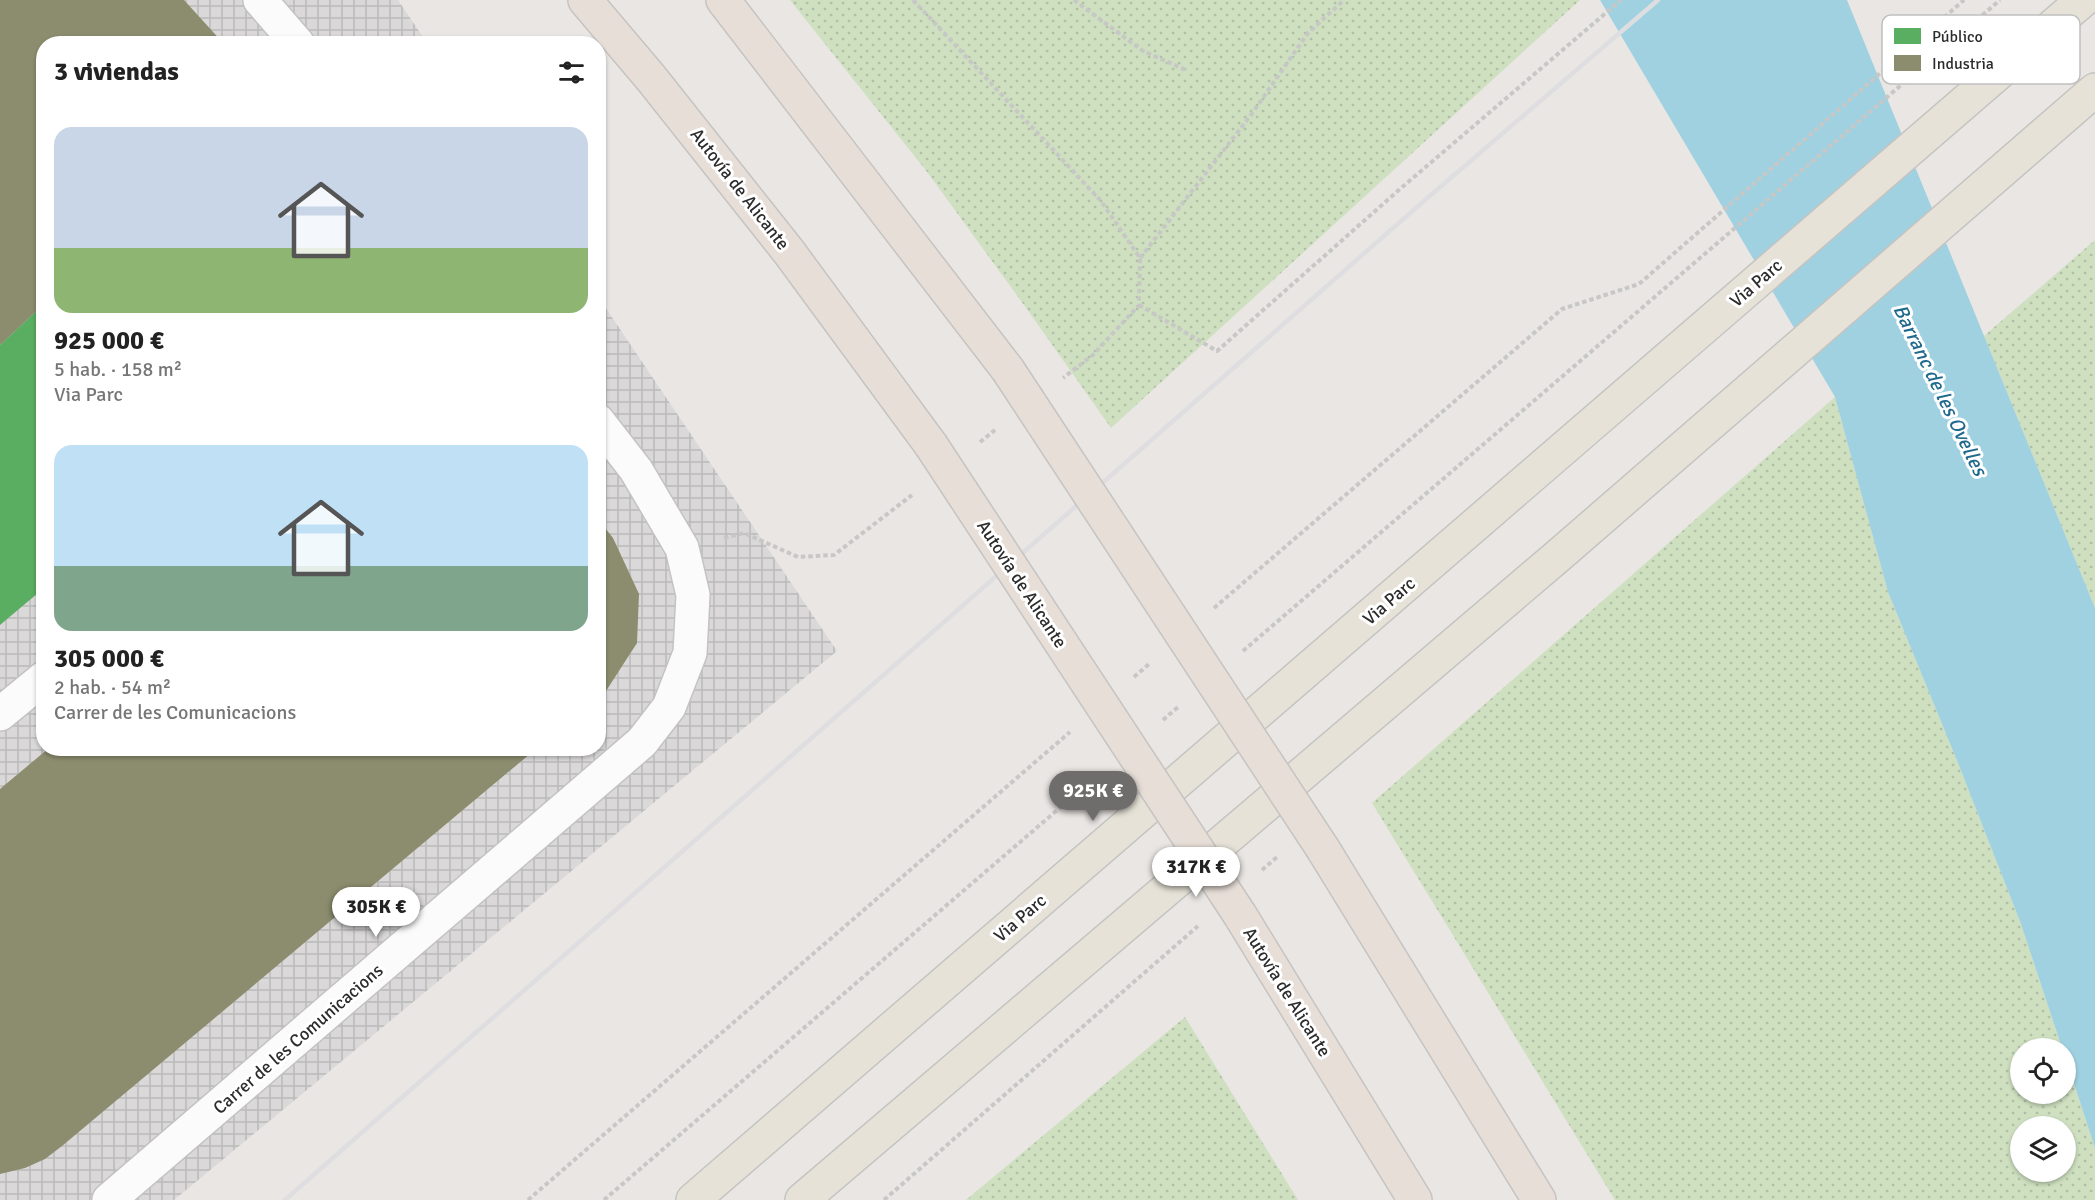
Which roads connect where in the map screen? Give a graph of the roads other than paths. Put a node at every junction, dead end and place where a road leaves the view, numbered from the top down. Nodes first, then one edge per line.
1 (260, 0) edge
2 (585, 0) edge
3 (723, 0) edge
4 (2083, 0) edge
5 (2066, 15) edge
6 (291, 36) edge
7 (1986, 84) edge
8 (2095, 90) edge
9 (606, 431) edge
10 (36, 685) edge
11 (0, 714) edge
12 (110, 1200) edge
13 (693, 1200) edge
14 (802, 1200) edge
15 (1415, 1200) edge
16 (1539, 1200) edge

1 - 6 street
2 - 15 highway, Autovía de Alicante, bridge
3 - 16 highway, bridge
4 - 5 main road, Via Parc
7 - 13 main road, Via Parc
8 - 14 main road
9 - 12 street, Carrer de les Comunicacions
10 - 11 street

